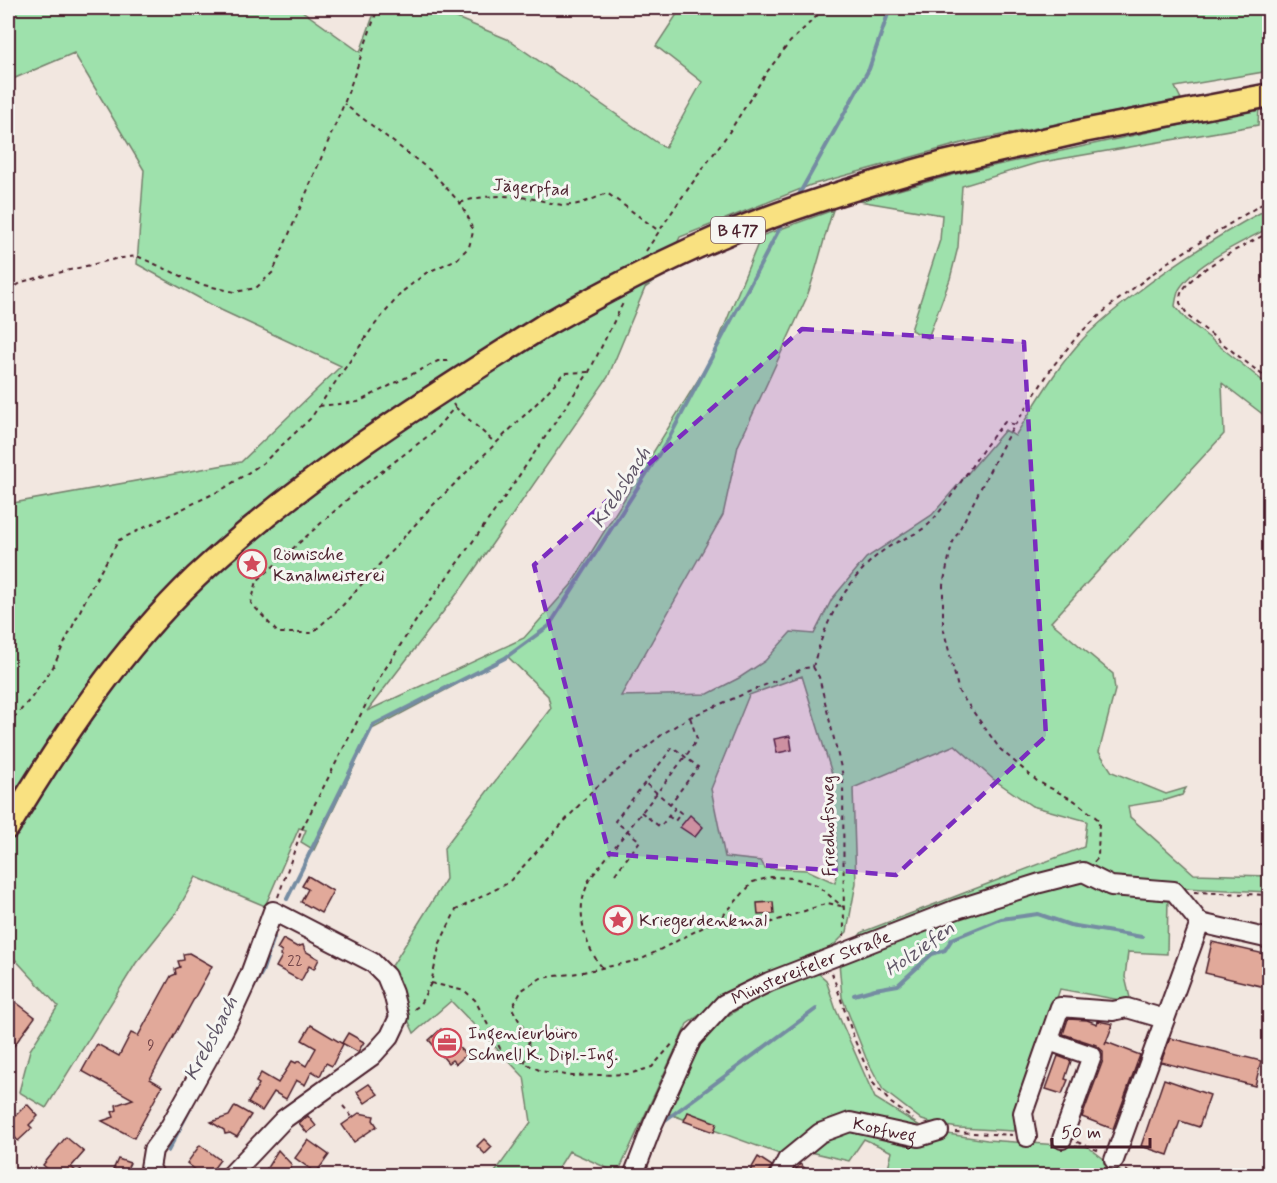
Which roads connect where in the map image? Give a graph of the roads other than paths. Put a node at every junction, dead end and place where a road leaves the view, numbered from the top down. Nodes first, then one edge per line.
1 (1269, 94) edge
2 (8, 827) edge
3 (1200, 923) junction
4 (1269, 939) edge
5 (1165, 1019) junction
6 (1048, 1041) junction
7 (939, 1131) road end
8 (1027, 1137) road end
9 (1062, 1139) road end
10 (1114, 1160) road end
11 (154, 1176) edge
12 (230, 1176) edge
13 (633, 1176) edge
14 (779, 1176) edge

1 - 2 main road, B 477, bridge
3 - 4 street
3 - 5 street
3 - 13 street, Münstereifeler Straße
5 - 6 street
5 - 10 street
6 - 8 street
6 - 9 street
7 - 14 street, Kopfweg
11 - 12 street

